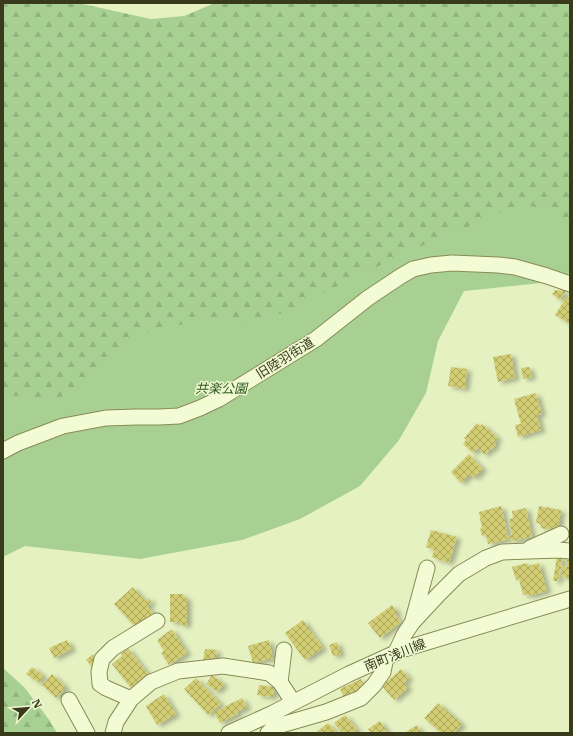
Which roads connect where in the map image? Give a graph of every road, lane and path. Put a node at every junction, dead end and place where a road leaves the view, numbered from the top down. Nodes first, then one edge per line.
1 (570, 284) edge
2 (3, 452) edge
3 (561, 534) dead end
4 (523, 551) junction
5 (570, 551) edge
6 (427, 568) dead end
7 (570, 599) edge
8 (157, 621) dead end
9 (412, 623) junction
10 (284, 650) dead end
11 (391, 655) junction
12 (280, 682) junction
13 (131, 699) junction
14 (69, 700) dead end
15 (293, 702) junction
16 (87, 733) edge
17 (113, 733) edge
18 (229, 733) edge
19 (268, 733) edge

1 - 2 street, 旧陸羽街道
3 - 4 street
4 - 5 street
4 - 9 street
6 - 9 street
7 - 11 street, 南町浅川線
8 - 13 street
9 - 11 street
10 - 12 street
11 - 15 street, 南町浅川線
11 - 19 street
12 - 13 street
12 - 15 street
13 - 17 street
14 - 16 street
15 - 18 street, 南町浅川線

